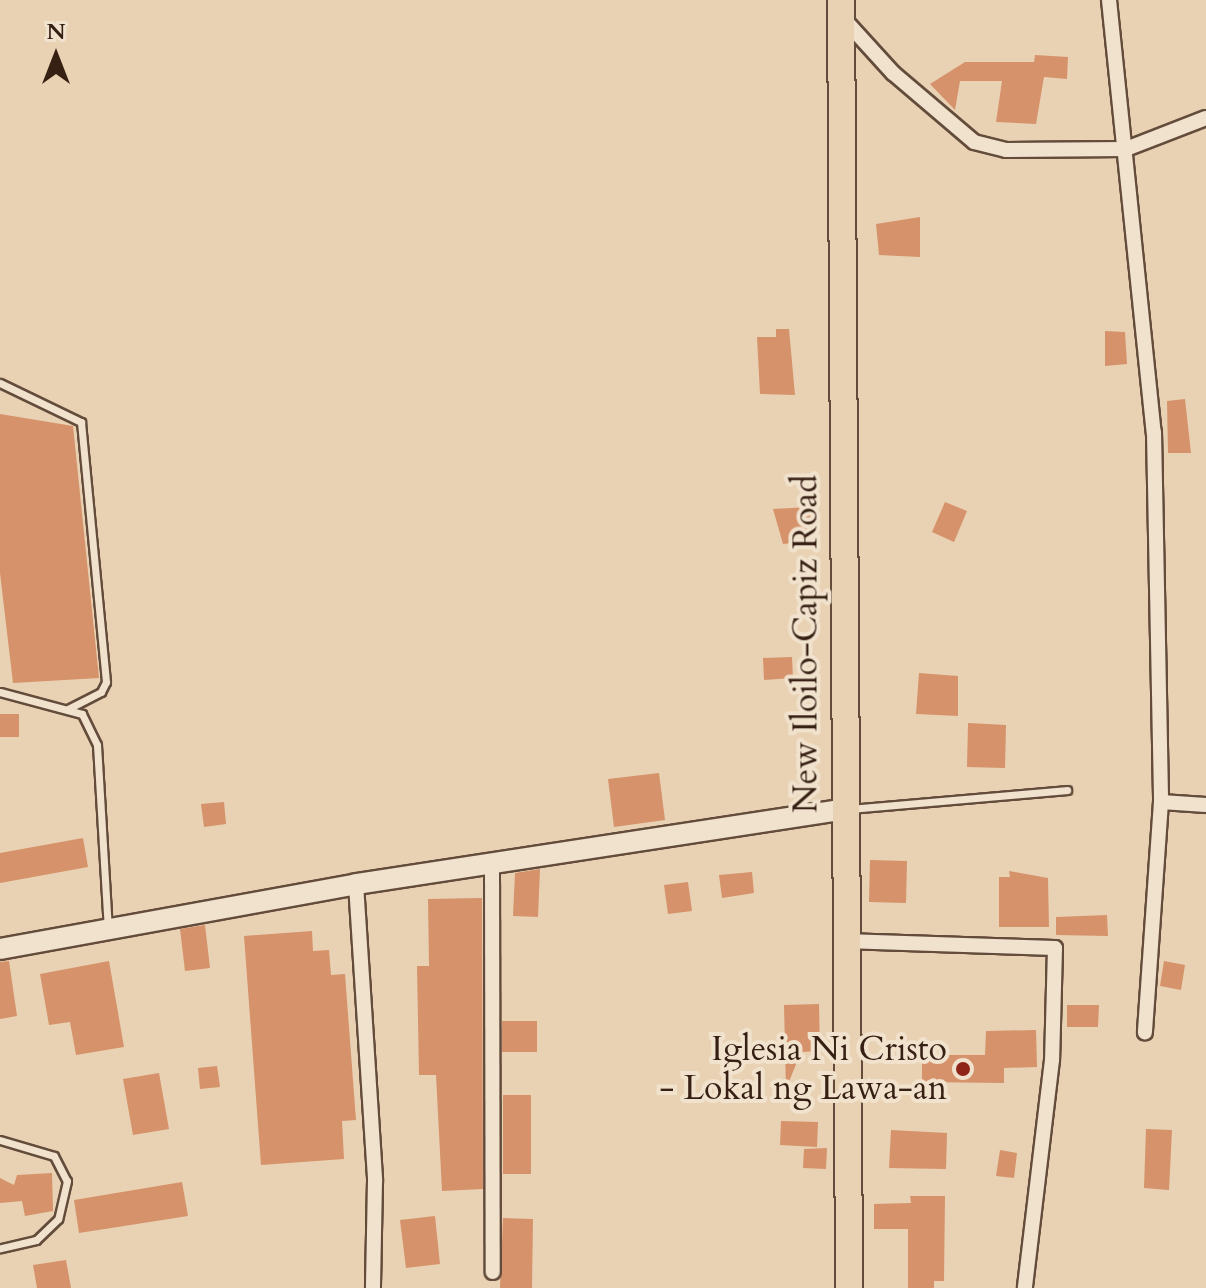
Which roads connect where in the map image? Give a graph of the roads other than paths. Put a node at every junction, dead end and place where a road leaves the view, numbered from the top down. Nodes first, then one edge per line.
1 (1109, 0) edge
2 (842, 8) edge
3 (1206, 118) edge
4 (1126, 149) junction
5 (0, 383) edge
6 (0, 692) edge
7 (68, 709) junction
8 (1067, 790) dead end
9 (1161, 802) junction
10 (1206, 805) edge
11 (842, 810) junction
12 (492, 863) junction
13 (356, 884) junction
14 (108, 930) junction
15 (844, 941) junction
16 (0, 949) edge
17 (1145, 1032) dead end
18 (0, 1140) edge
19 (0, 1248) edge
20 (493, 1272) dead end
21 (373, 1288) edge
22 (849, 1288) edge
23 (1025, 1288) edge

1 - 4 street
2 - 4 street
2 - 11 highway, New Iloilo-Capiz Road
3 - 4 street
4 - 9 street
5 - 7 lane
6 - 7 lane
7 - 14 lane
8 - 11 lane
9 - 10 street
9 - 17 street
11 - 12 main road
11 - 15 highway, New Iloilo-Capiz Road
12 - 13 main road
12 - 20 street
13 - 14 main road
13 - 21 street
14 - 16 main road
15 - 22 highway, New Iloilo-Capiz Road
15 - 23 street
18 - 19 lane

